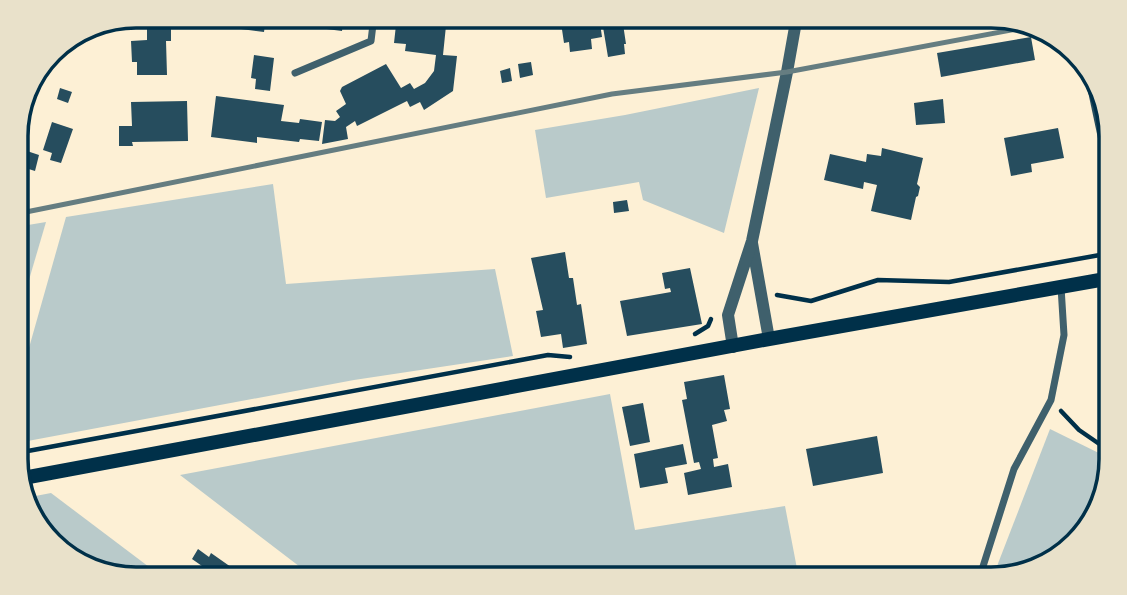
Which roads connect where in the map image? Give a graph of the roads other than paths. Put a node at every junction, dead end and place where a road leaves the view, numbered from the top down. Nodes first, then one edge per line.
1 (373, 28) edge
2 (795, 28) edge
3 (295, 73) dead end
4 (752, 242) junction
5 (1099, 280) edge
6 (1061, 286) junction
7 (769, 339) junction
8 (733, 347) junction
9 (30, 477) edge
10 (983, 567) edge

1 - 3 street
2 - 4 street
4 - 7 street
4 - 8 street
5 - 6 main road
6 - 7 main road
6 - 10 street
7 - 8 main road
8 - 9 main road

